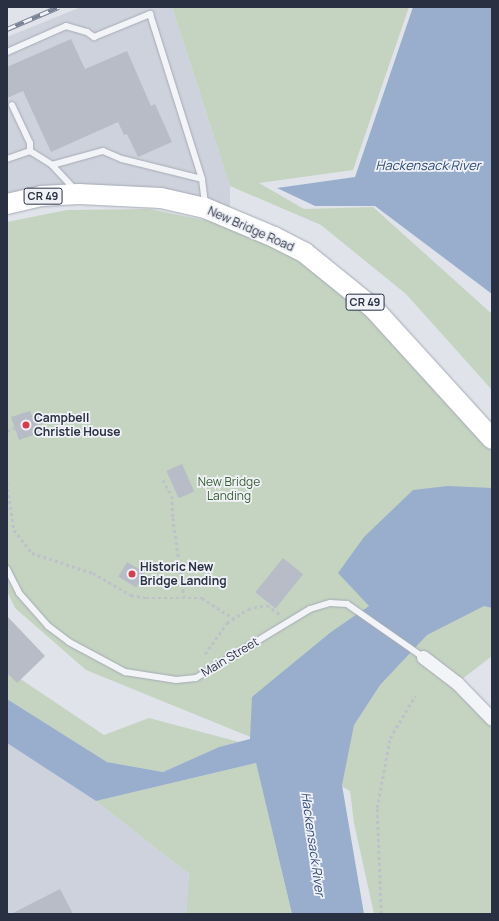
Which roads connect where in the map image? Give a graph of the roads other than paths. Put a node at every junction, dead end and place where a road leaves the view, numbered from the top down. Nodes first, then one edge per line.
1 (7, 52) edge
2 (12, 105) dead end
3 (30, 151) junction
4 (7, 159) edge
5 (52, 165) junction
6 (202, 179) junction
7 (79, 194) junction
8 (7, 204) edge
9 (205, 208) junction
10 (492, 439) edge
11 (7, 569) edge
12 (423, 657) joint
13 (492, 719) edge

1 - 6 lane
2 - 3 lane
3 - 4 lane
3 - 5 lane
5 - 6 lane
5 - 7 lane
6 - 9 lane
7 - 8 main road, New Bridge Road / CR 49
7 - 9 main road, New Bridge Road / CR 49
9 - 10 main road, New Bridge Road / CR 49
11 - 12 lane, Main Street
12 - 13 street

